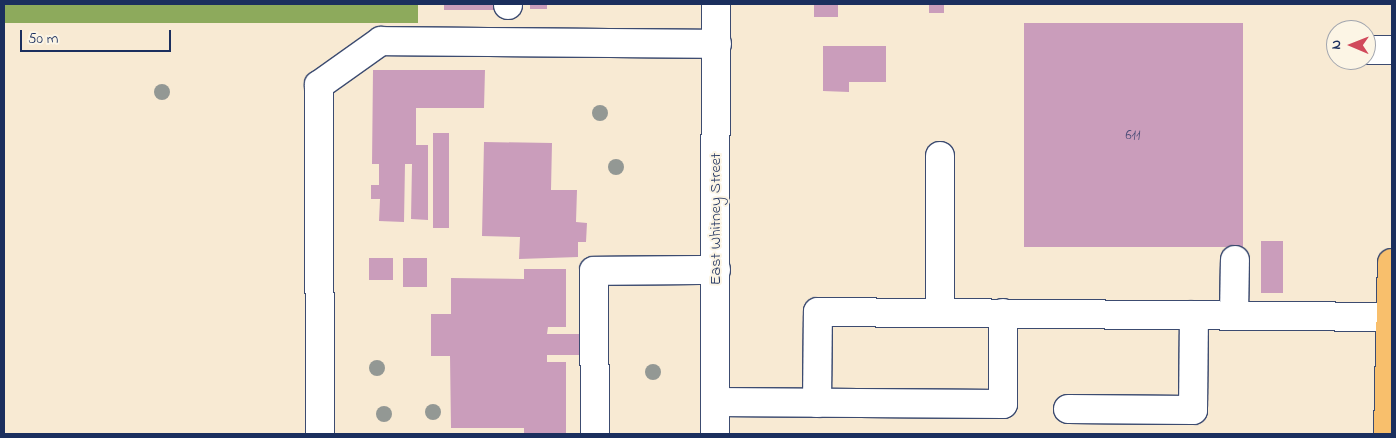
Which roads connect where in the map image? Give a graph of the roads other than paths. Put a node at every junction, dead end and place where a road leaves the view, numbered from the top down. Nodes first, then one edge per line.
1 (716, 4) edge
2 (717, 44) junction
3 (1376, 50) edge
4 (1392, 50) edge
5 (940, 156) dead end
6 (1235, 260) dead end
7 (1392, 263) edge
8 (716, 270) junction
9 (940, 312) junction
10 (1003, 313) junction
11 (1194, 315) junction
12 (1234, 315) junction
13 (1391, 317) junction
14 (715, 402) junction
15 (817, 402) junction
16 (1068, 409) dead end
17 (320, 434) edge
18 (595, 434) edge
19 (714, 434) edge
20 (1388, 434) edge

1 - 2 street, East Whitney Street
2 - 8 street, East Whitney Street
2 - 17 street
3 - 4 street
5 - 9 street
6 - 12 street
7 - 13 main road
8 - 14 street, East Whitney Street
8 - 18 street
9 - 10 street
9 - 15 street
10 - 11 street
10 - 15 street
11 - 12 street
11 - 16 street
12 - 13 street
13 - 20 main road
14 - 15 street
14 - 19 street, East Whitney Street

